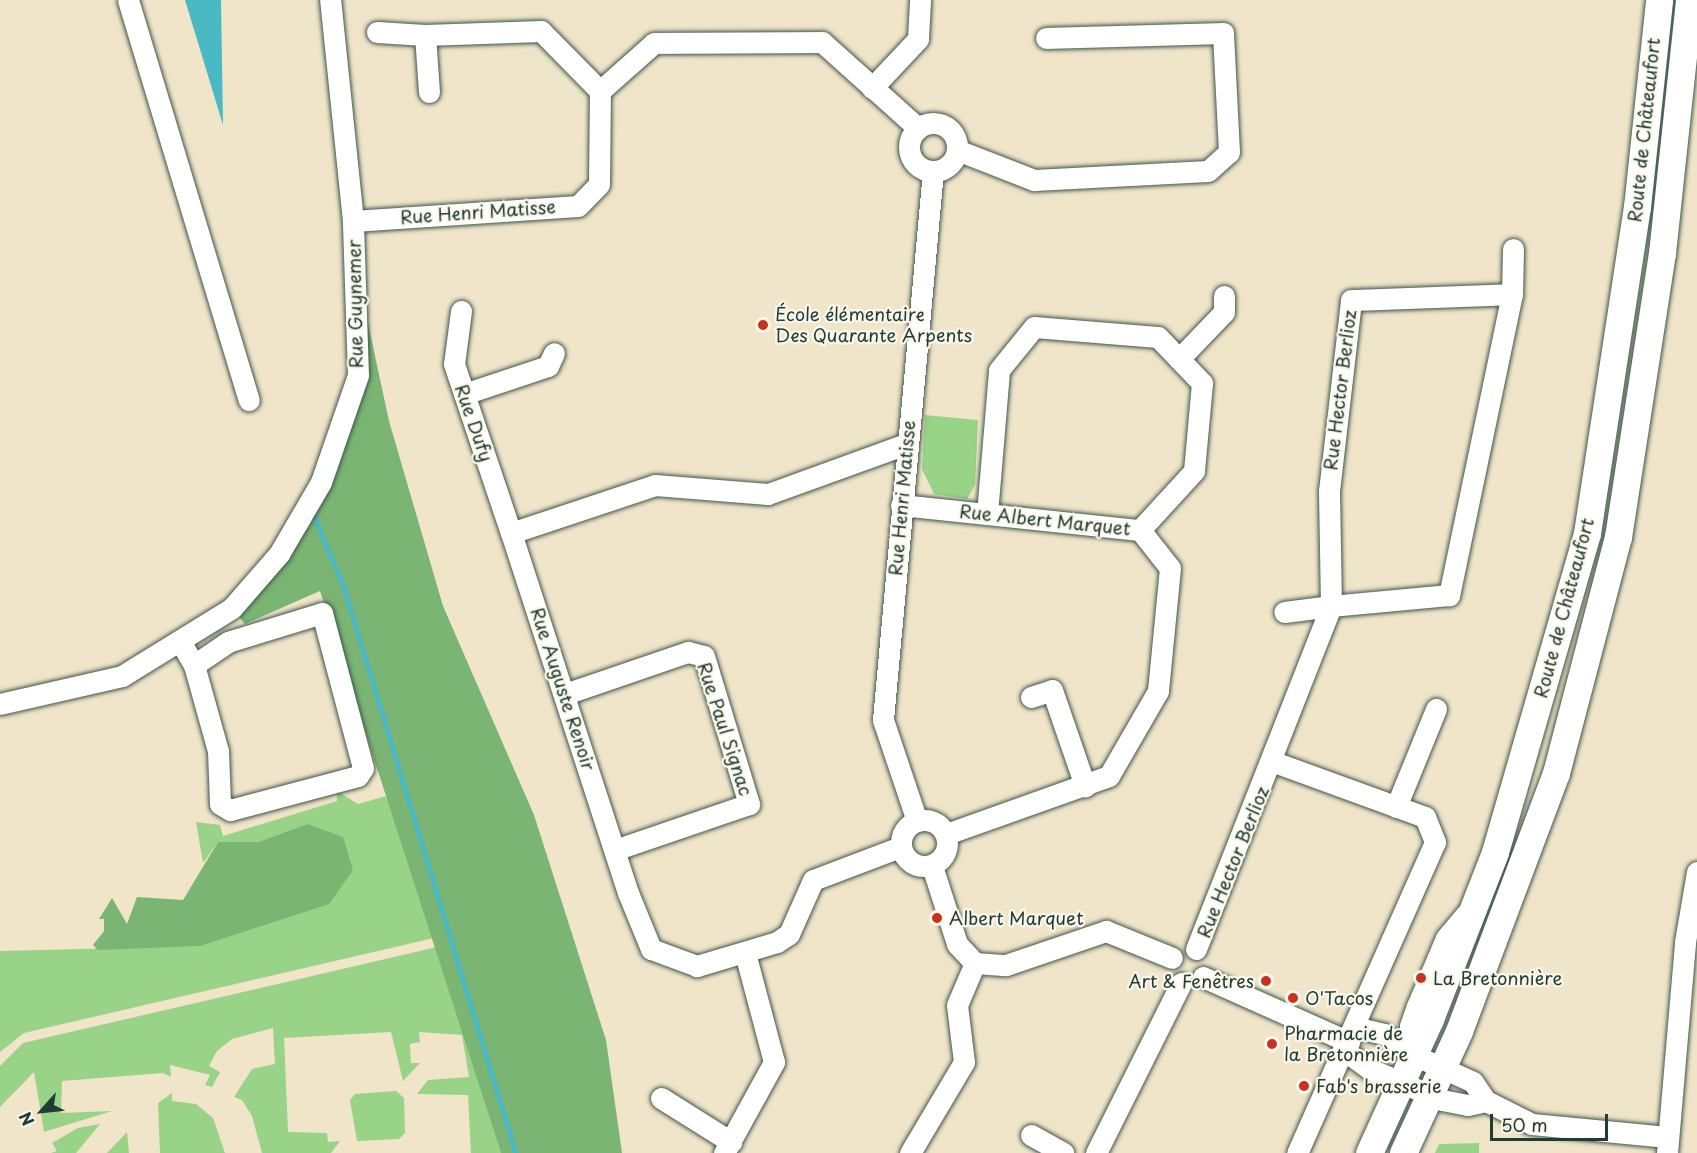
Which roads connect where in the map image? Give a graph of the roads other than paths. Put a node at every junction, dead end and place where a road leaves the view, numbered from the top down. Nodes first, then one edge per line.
1 (128, 0) edge
2 (330, 0) edge
3 (920, 0) edge
4 (1659, 0) edge
5 (1691, 5) edge
6 (377, 32) dead end
7 (425, 35) junction
8 (1046, 38) dead end
9 (872, 88) junction
10 (600, 91) junction
11 (429, 92) dead end
12 (918, 128) junction
13 (957, 150) junction
14 (933, 171) junction
15 (353, 221) junction
16 (1513, 249) dead end
17 (1512, 294) junction
18 (1224, 296) dead end
19 (461, 311) dead end
20 (554, 353) dead end
21 (1179, 359) junction
22 (464, 393) junction
23 (249, 400) dead end
24 (906, 444) junction
25 (901, 505) junction
26 (987, 514) junction
27 (1140, 530) junction
28 (511, 533) junction
29 (1331, 606) junction
30 (1284, 612) dead end
31 (180, 641) junction
32 (194, 665) junction
33 (565, 694) junction
34 (1031, 697) dead end
35 (0, 704) edge
36 (1436, 709) dead end
37 (1274, 762) junction
38 (1084, 786) junction
39 (1396, 807) junction
40 (917, 820) junction
41 (946, 834) junction
42 (900, 847) junction
43 (615, 850) junction
44 (932, 866) junction
45 (1697, 872) edge
46 (1196, 949) junction
47 (745, 953) junction
48 (1172, 958) junction
49 (975, 963) junction
50 (1203, 978) junction
51 (1181, 983) junction
52 (1350, 1040) junction
53 (1427, 1061) junction
54 (1402, 1082) junction
55 (1430, 1095) junction
56 (661, 1098) dead end
57 (1486, 1101) junction
58 (1031, 1135) dead end
59 (1667, 1145) edge
60 (728, 1148) edge
61 (910, 1153) edge
62 (1064, 1153) edge
63 (1096, 1153) edge
64 (1297, 1153) edge
65 (1368, 1153) edge
66 (1403, 1153) edge

1 - 23 street
2 - 15 street, Rue Guynemer
3 - 9 street
4 - 53 main road, Route de Châteaufort
5 - 53 main road, Route de Châteaufort
6 - 7 street
7 - 10 street
7 - 11 street
8 - 13 street
9 - 10 street
9 - 12 street
10 - 15 street, Rue Henri Matisse
12 - 13 street
12 - 14 street
13 - 14 street
14 - 24 street, Rue Henri Matisse
15 - 31 street, Rue Guynemer
16 - 17 street
17 - 29 street
17 - 29 street, Rue Hector Berlioz
18 - 21 street
19 - 22 street, Rue Dufy
20 - 22 street
21 - 26 street
21 - 27 street
22 - 28 street, Rue Dufy
24 - 25 street, Rue Henri Matisse
24 - 28 street
25 - 26 street, Rue Albert Marquet
25 - 40 street, Rue Henri Matisse
26 - 27 street, Rue Albert Marquet
27 - 38 street, Rue Albert Marquet
28 - 33 street, Rue Auguste Renoir
29 - 30 street
29 - 37 street, Rue Hector Berlioz
31 - 32 street
31 - 35 street, Rue Guynemer
32 - 32 street
33 - 43 street, Rue Auguste Renoir
33 - 43 street, Rue Paul Signac
34 - 38 street
36 - 39 street
37 - 39 street
37 - 46 street, Rue Hector Berlioz
38 - 41 street, Rue Albert Marquet
39 - 52 street
40 - 41 street
40 - 42 street
41 - 44 street
42 - 44 street
42 - 47 street, Rue Auguste Renoir
43 - 47 street, Rue Auguste Renoir
44 - 49 street
45 - 59 street
46 - 48 street
46 - 50 street
47 - 60 street
48 - 49 street
48 - 51 street
49 - 61 street
50 - 51 street
50 - 52 street
51 - 63 street
52 - 53 street
52 - 54 street
52 - 64 street
53 - 54 main road, Route de Châteaufort
53 - 55 main road, Route de Châteaufort
53 - 57 street
54 - 55 street
54 - 65 main road, Route de Châteaufort
55 - 57 street
55 - 66 main road, Route de Châteaufort
56 - 60 street
57 - 59 street
58 - 62 street

